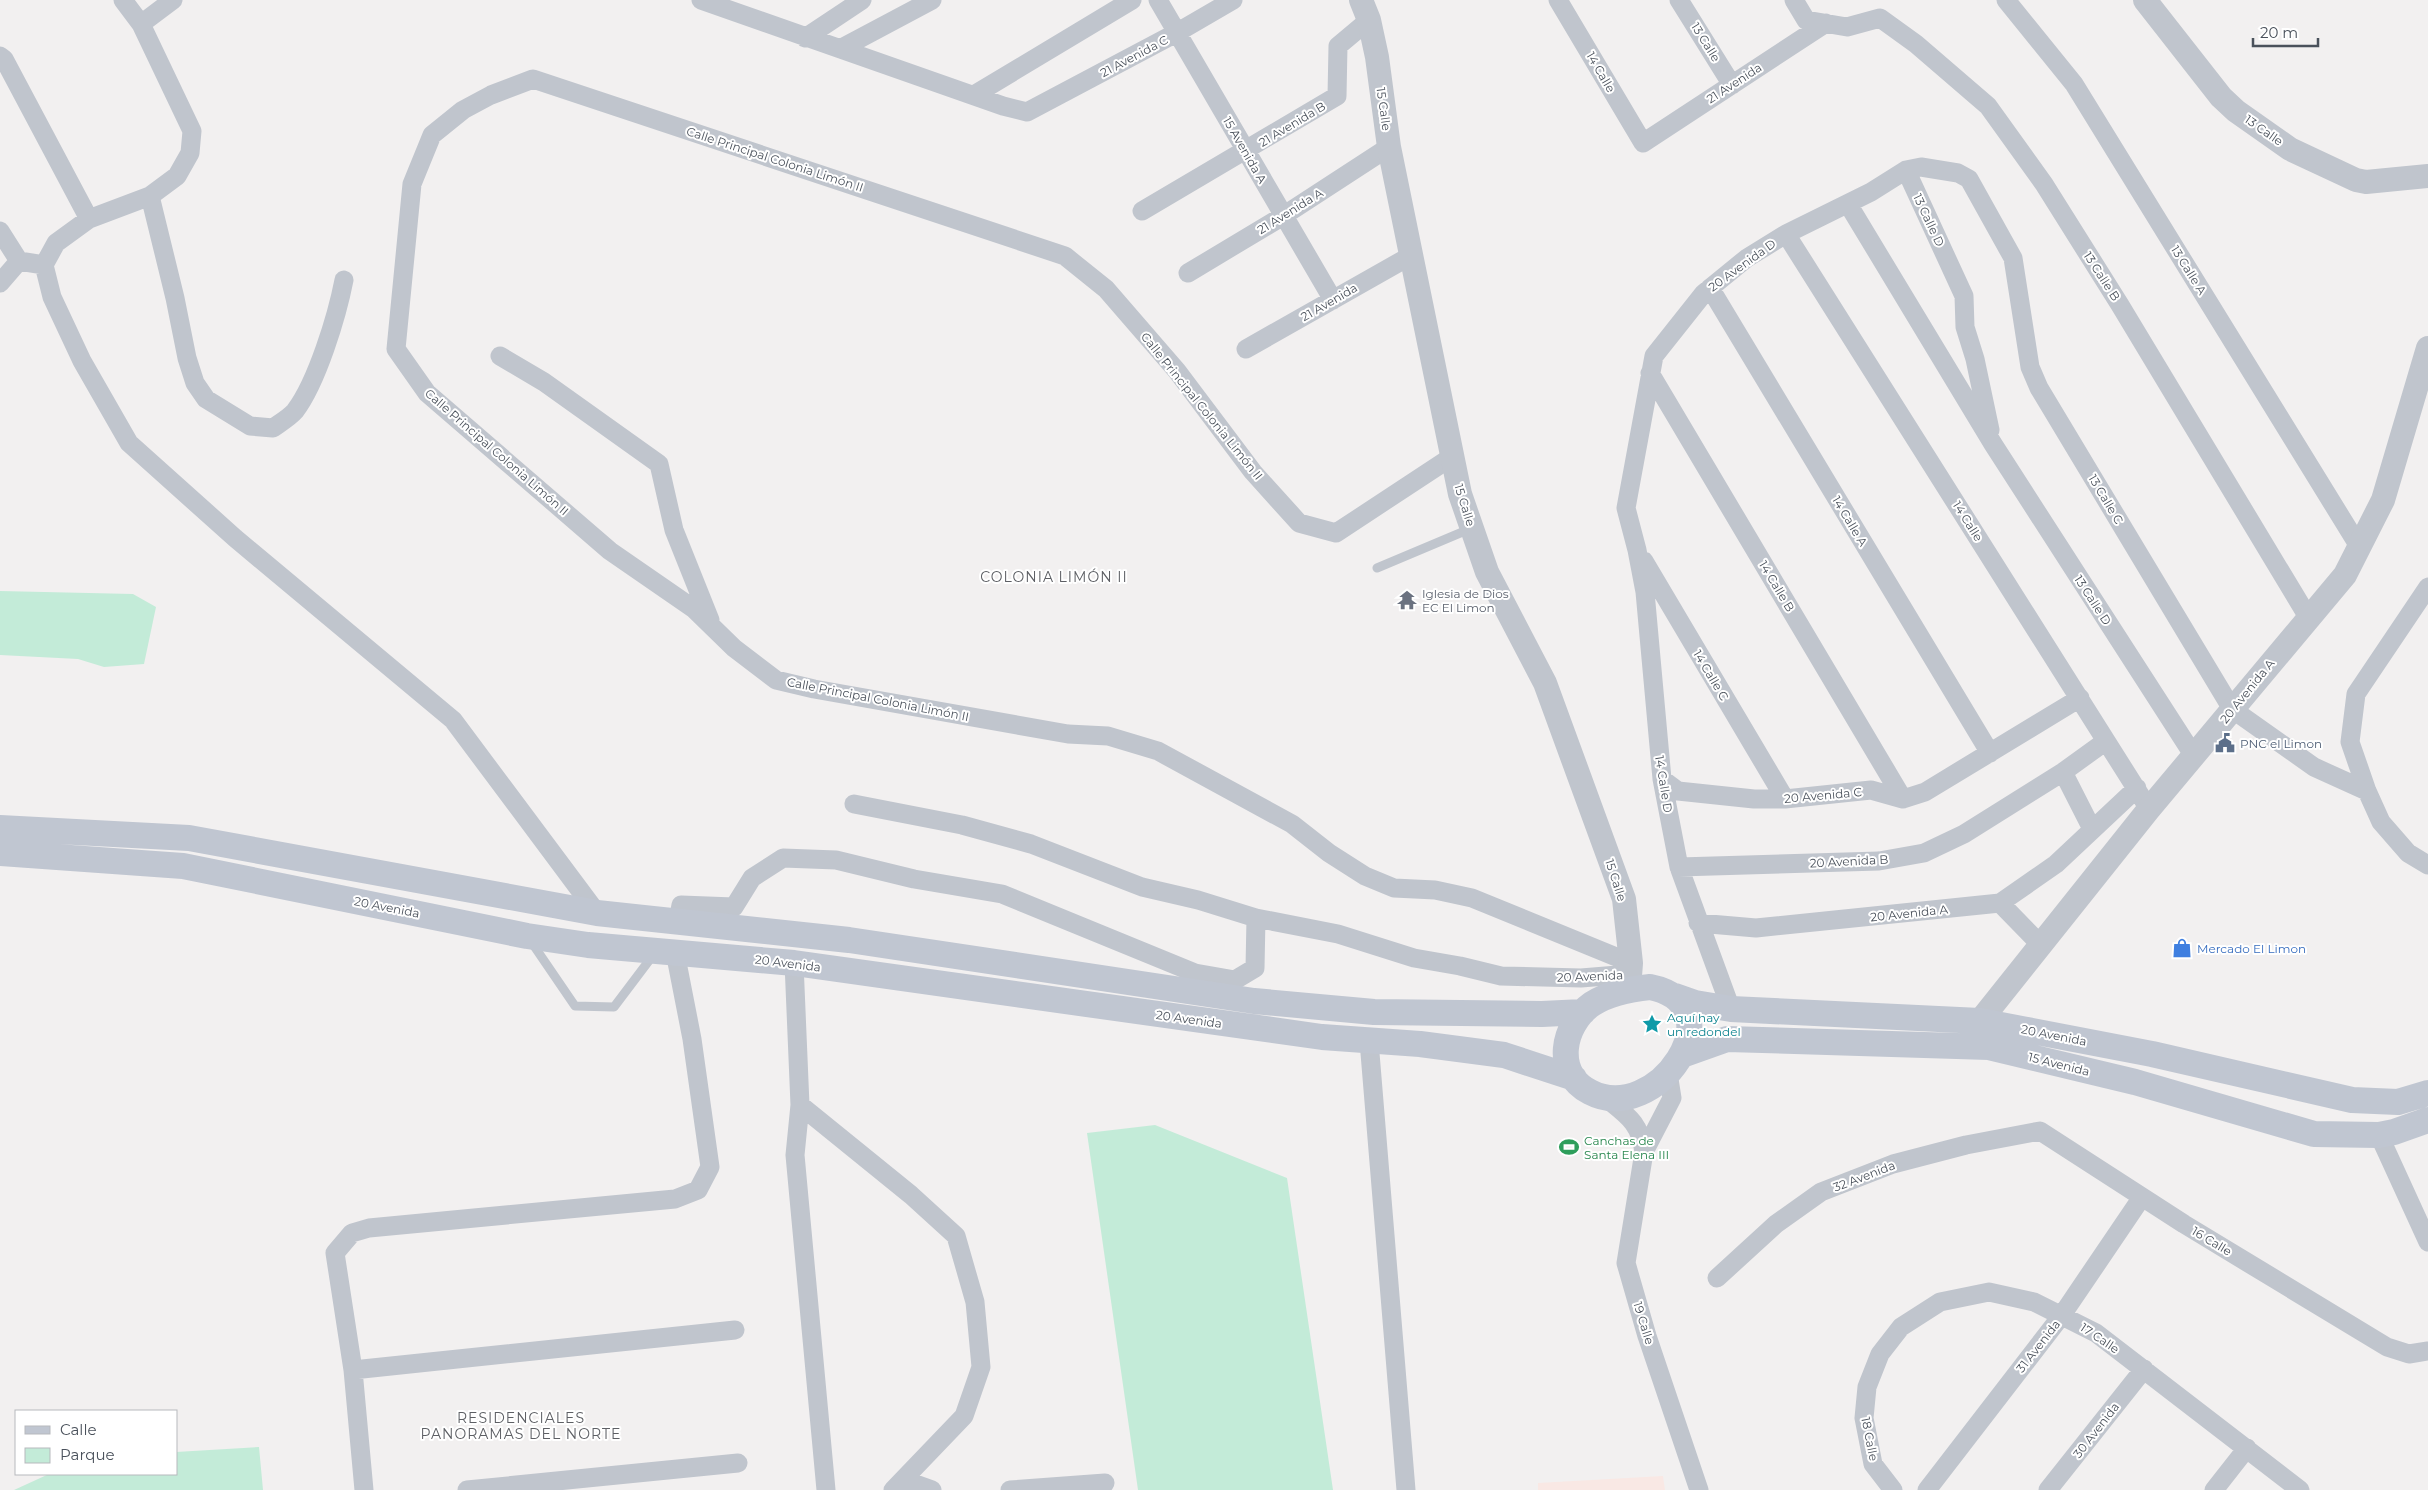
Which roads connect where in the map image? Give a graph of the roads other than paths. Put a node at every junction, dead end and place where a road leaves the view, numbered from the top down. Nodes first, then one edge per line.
1 (123, 0) edge
2 (173, 0) edge
3 (701, 0) edge
4 (862, 0) edge
5 (932, 0) edge
6 (1132, 0) edge
7 (1158, 0) edge
8 (1232, 0) edge
9 (1558, 0) edge
10 (1679, 0) edge
11 (1794, 0) edge
12 (2006, 0) edge
13 (2145, 0) edge
14 (1365, 10) edge
15 (1826, 23) junction
16 (141, 24) junction
17 (1178, 32) junction
18 (805, 38) junction
19 (840, 49) junction
20 (0, 56) edge
21 (1732, 85) junction
22 (974, 94) junction
23 (1643, 143) joint
24 (1389, 147) junction
25 (1246, 152) junction
26 (1914, 168) junction
27 (2428, 176) edge
28 (150, 196) junction
29 (1848, 204) junction
30 (1142, 211) dead end
31 (1283, 216) junction
32 (88, 219) junction
33 (0, 231) edge
34 (1786, 234) junction
35 (1412, 255) junction
36 (19, 260) junction
37 (44, 265) junction
38 (1188, 273) dead end
39 (344, 280) dead end
40 (0, 283) edge
41 (1710, 288) junction
42 (1333, 300) junction
43 (2428, 348) edge
44 (1246, 349) dead end
45 (500, 356) dead end
46 (1650, 373) junction
47 (1993, 444) junction
48 (1453, 456) junction
49 (1472, 528) junction
50 (2360, 548) junction
51 (1638, 550) junction
52 (1377, 568) dead end
53 (2428, 588) edge
54 (2308, 617) junction
55 (712, 626) junction
56 (2080, 698) junction
57 (2232, 709) junction
58 (2106, 741) junction
59 (1990, 753) junction
60 (2194, 756) junction
61 (2063, 772) junction
62 (1662, 779) junction
63 (2137, 788) junction
64 (2366, 791) junction
65 (1785, 799) junction
66 (1903, 799) junction
67 (854, 804) dead end
68 (2150, 809) junction
69 (0, 828) edge
70 (2092, 829) junction
71 (0, 853) edge
72 (2428, 865) edge
73 (1679, 867) junction
74 (2000, 903) junction
75 (597, 913) junction
76 (1256, 918) junction
77 (678, 922) junction
78 (1698, 923) junction
79 (527, 936) junction
80 (2040, 944) junction
81 (665, 951) junction
82 (794, 963) junction
83 (1630, 976) junction
84 (1675, 996) junction
85 (1730, 1009) junction
86 (1583, 1012) junction
87 (1980, 1021) junction
88 (1369, 1041) junction
89 (1675, 1064) junction
90 (1574, 1078) junction
91 (2428, 1093) edge
92 (1607, 1099) junction
93 (800, 1105) junction
94 (2428, 1120) edge
95 (2040, 1131) joint
96 (2378, 1135) junction
97 (1644, 1152) junction
98 (2142, 1197) junction
99 (2428, 1242) edge
100 (1717, 1278) dead end
101 (2062, 1315) junction
102 (735, 1330) dead end
103 (2428, 1350) edge
104 (1880, 1354) joint
105 (2144, 1369) junction
106 (353, 1370) junction
107 (2247, 1448) junction
108 (738, 1463) dead end
109 (1105, 1483) dead end
110 (898, 1485) edge
111 (364, 1490) edge
112 (467, 1490) edge
113 (826, 1490) edge
114 (932, 1490) edge
115 (1010, 1490) edge
116 (1406, 1490) edge
117 (1698, 1490) edge
118 (1893, 1490) edge
119 (1927, 1490) edge
120 (2048, 1490) edge
121 (2214, 1490) edge
122 (2300, 1490) edge

1 - 16 street
2 - 16 street
3 - 18 street
4 - 18 street
5 - 19 street
6 - 22 street
7 - 17 street, 15 Avenida A
8 - 17 street, 21 Avenida C
9 - 23 street, 14 Calle
10 - 21 street, 13 Calle
11 - 15 street
12 - 50 street, 13 Calle A
13 - 27 street, 13 Calle
14 - 24 street, 15 Calle
14 - 25 street, 21 Avenida B
15 - 21 street, 21 Avenida
15 - 54 street, 13 Calle B
16 - 28 street
17 - 22 street, 21 Avenida C
17 - 25 street, 15 Avenida A
18 - 19 street
19 - 22 street
20 - 32 street
21 - 23 street, 21 Avenida
24 - 31 street, 21 Avenida A
24 - 35 street, 15 Calle
25 - 30 street, 21 Avenida B
25 - 31 street, 15 Avenida A
26 - 29 street, 20 Avenida D
26 - 47 street, 13 Calle D
26 - 57 street, 13 Calle C
28 - 32 street
28 - 39 street
29 - 34 street, 20 Avenida D
29 - 47 street, 13 Calle D
31 - 38 street, 21 Avenida A
31 - 42 street, 15 Avenida A
32 - 37 street
33 - 36 street
34 - 41 street, 20 Avenida D
34 - 56 street, 14 Calle
35 - 42 street, 21 Avenida
35 - 48 street, 15 Calle
36 - 37 street
36 - 40 street
37 - 75 street
41 - 46 street, 20 Avenida D
41 - 59 street, 14 Calle A
42 - 44 street, 21 Avenida
43 - 50 street, 20 Avenida A
45 - 55 street
46 - 51 street, 20 Avenida D
46 - 66 street, 14 Calle B
47 - 60 street, 13 Calle D
48 - 49 street, 15 Calle
48 - 55 street, Calle Principal Colonia Limón II
49 - 52 lane
49 - 83 street, 15 Calle
50 - 54 street, 20 Avenida A
51 - 62 street, 14 Calle D
51 - 65 street, 14 Calle C
53 - 64 street
54 - 57 street, 20 Avenida A
55 - 83 street, Calle Principal Colonia Limón II
56 - 58 street, 14 Calle
56 - 59 street
57 - 60 street, 20 Avenida A
57 - 64 street, 13 Calle C
58 - 61 street, 20 Avenida B
58 - 63 street, 14 Calle
59 - 66 street
60 - 68 street, 20 Avenida A
61 - 70 street
61 - 73 street, 20 Avenida B
62 - 65 street, 20 Avenida C
62 - 73 street, 14 Calle D
63 - 68 street, 14 Calle
63 - 70 street, 20 Avenida A
64 - 72 street
65 - 66 street, 20 Avenida C
67 - 76 street, 20 Avenida
68 - 80 street, 20 Avenida A
69 - 75 main road
70 - 74 street, 20 Avenida A
71 - 79 main road, 20 Avenida
73 - 78 street, 14 Calle D
74 - 78 street, 20 Avenida A
74 - 80 street
75 - 77 main road
76 - 77 street
76 - 83 street, 20 Avenida
77 - 86 main road
78 - 85 street, 14 Calle D
79 - 81 main road, 20 Avenida
79 - 81 lane
80 - 87 street, 20 Avenida A
81 - 82 main road, 20 Avenida
81 - 106 street
82 - 88 main road, 20 Avenida
82 - 93 street
83 - 84 main road
83 - 86 main road
84 - 85 main road, 20 Avenida
84 - 89 main road
85 - 87 main road, 20 Avenida
86 - 90 main road
87 - 91 main road, 20 Avenida
88 - 90 main road, 20 Avenida
88 - 116 street
89 - 92 main road
89 - 96 main road, 15 Avenida
89 - 97 street, 19 Calle
90 - 92 main road
92 - 97 street, 19 Calle
93 - 110 street
93 - 113 street
94 - 96 main road, 15 Avenida
95 - 98 street, 16 Calle
95 - 100 street, 32 Avenida
96 - 99 street
97 - 117 street, 19 Calle
98 - 101 street, 31 Avenida
98 - 103 street, 16 Calle
101 - 104 street, 17 Calle
101 - 105 street, 17 Calle
101 - 119 street, 31 Avenida
102 - 106 street
104 - 118 street, 18 Calle
105 - 107 street, 17 Calle
105 - 120 street, 30 Avenida
106 - 111 street
107 - 121 street
107 - 122 street, 17 Calle
108 - 112 street
109 - 115 street
110 - 114 street

